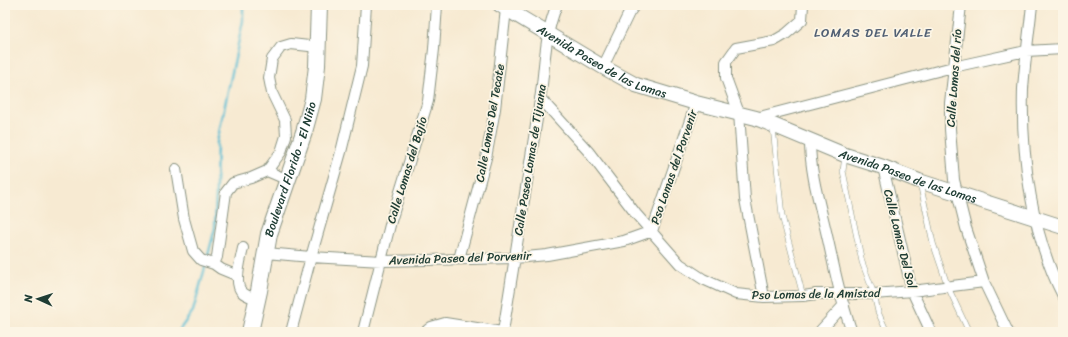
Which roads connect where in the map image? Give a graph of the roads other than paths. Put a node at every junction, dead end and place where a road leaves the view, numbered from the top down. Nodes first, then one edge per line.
1 (319, 5) edge
2 (366, 5) edge
3 (437, 5) edge
4 (557, 5) edge
5 (635, 5) edge
6 (803, 5) edge
7 (961, 5) edge
8 (1032, 5) edge
9 (503, 7) edge
10 (547, 34) junction
11 (318, 47) junction
12 (1063, 50) edge
13 (1026, 51) junction
14 (603, 67) junction
15 (953, 67) junction
16 (540, 98) junction
17 (696, 103) junction
18 (738, 113) junction
19 (756, 118) junction
20 (772, 124) junction
21 (810, 141) junction
22 (845, 155) junction
23 (883, 167) junction
24 (176, 169) dead end
25 (267, 171) junction
26 (288, 180) junction
27 (919, 181) junction
28 (957, 192) junction
29 (1036, 219) junction
30 (1063, 227) edge
31 (652, 231) junction
32 (243, 248) dead end
33 (266, 253) junction
34 (311, 257) junction
35 (515, 258) junction
36 (459, 259) junction
37 (382, 261) junction
38 (214, 264) junction
39 (238, 276) junction
40 (984, 282) junction
41 (948, 287) junction
42 (912, 291) junction
43 (841, 294) junction
44 (874, 294) junction
45 (803, 296) junction
46 (1063, 296) edge
47 (764, 297) junction
48 (257, 299) junction
49 (844, 305) junction
50 (821, 330) dead end
51 (250, 332) edge
52 (291, 332) edge
53 (363, 332) edge
54 (425, 332) edge
55 (503, 332) edge
56 (852, 332) edge
57 (887, 332) edge
58 (931, 332) edge
59 (968, 332) edge
60 (1008, 332) edge

1 - 11 main road, Boulevard Florido - El Niño
2 - 34 street
3 - 37 street, Calle Lomas del Bajío
4 - 10 street
5 - 14 street
6 - 18 street
7 - 15 street, Calle Lomas del río
8 - 13 street
9 - 10 street, Avenida Paseo de las Lomas
9 - 36 street, Calle Lomas Del Tecate
10 - 14 street, Avenida Paseo de las Lomas
10 - 16 street, Calle Paseo Lomas de Tijuana
11 - 25 street
11 - 26 main road, Boulevard Florido - El Niño
12 - 13 street
13 - 15 street
13 - 29 street
14 - 17 street, Avenida Paseo de las Lomas
15 - 19 street
15 - 28 street, Calle Lomas del río
16 - 31 street, Pso Lomas de la Amistad
16 - 35 street, Calle Paseo Lomas de Tijuana
17 - 18 street, Avenida Paseo de las Lomas
17 - 31 street, Pso Lomas del Porvenir
18 - 19 street, Avenida Paseo de las Lomas
18 - 47 street
19 - 20 street, Avenida Paseo de las Lomas
20 - 21 street, Avenida Paseo de las Lomas
20 - 45 lane
21 - 22 street, Avenida Paseo de las Lomas
21 - 43 street
22 - 23 street, Avenida Paseo de las Lomas
22 - 44 lane
23 - 27 street, Avenida Paseo de las Lomas
23 - 42 street, Calle Lomas Del Sol
24 - 38 street
25 - 26 street
25 - 38 street
26 - 33 main road, Boulevard Florido - El Niño
27 - 28 street, Avenida Paseo de las Lomas
27 - 41 lane
28 - 29 street, Avenida Paseo de las Lomas
28 - 40 street, Calle Lomas del río
29 - 30 street, Avenida Paseo de las Lomas
29 - 46 street
31 - 35 street, Avenida Paseo del Porvenir
31 - 47 street, Pso Lomas de la Amistad
32 - 39 street
33 - 34 street, Avenida Paseo del Porvenir
33 - 48 main road, Boulevard Florido - El Niño
34 - 37 street, Avenida Paseo del Porvenir
34 - 52 street
35 - 36 street, Avenida Paseo del Porvenir
35 - 55 street, Calle Paseo Lomas de Tijuana
36 - 37 street, Avenida Paseo del Porvenir
37 - 53 street, Calle Lomas del Bajío
38 - 39 street
39 - 48 street
40 - 41 street, Pso Lomas de la Amistad
40 - 60 street, Calle Lomas del río
41 - 42 street, Pso Lomas de la Amistad
41 - 59 lane
42 - 44 street, Pso Lomas de la Amistad
42 - 58 street, Calle Lomas Del Sol
43 - 44 street, Pso Lomas de la Amistad
43 - 45 street, Pso Lomas de la Amistad
43 - 49 street
44 - 57 lane
45 - 47 street, Pso Lomas de la Amistad
48 - 51 main road, Boulevard Florido - El Niño
49 - 50 street
49 - 56 street
54 - 55 street

